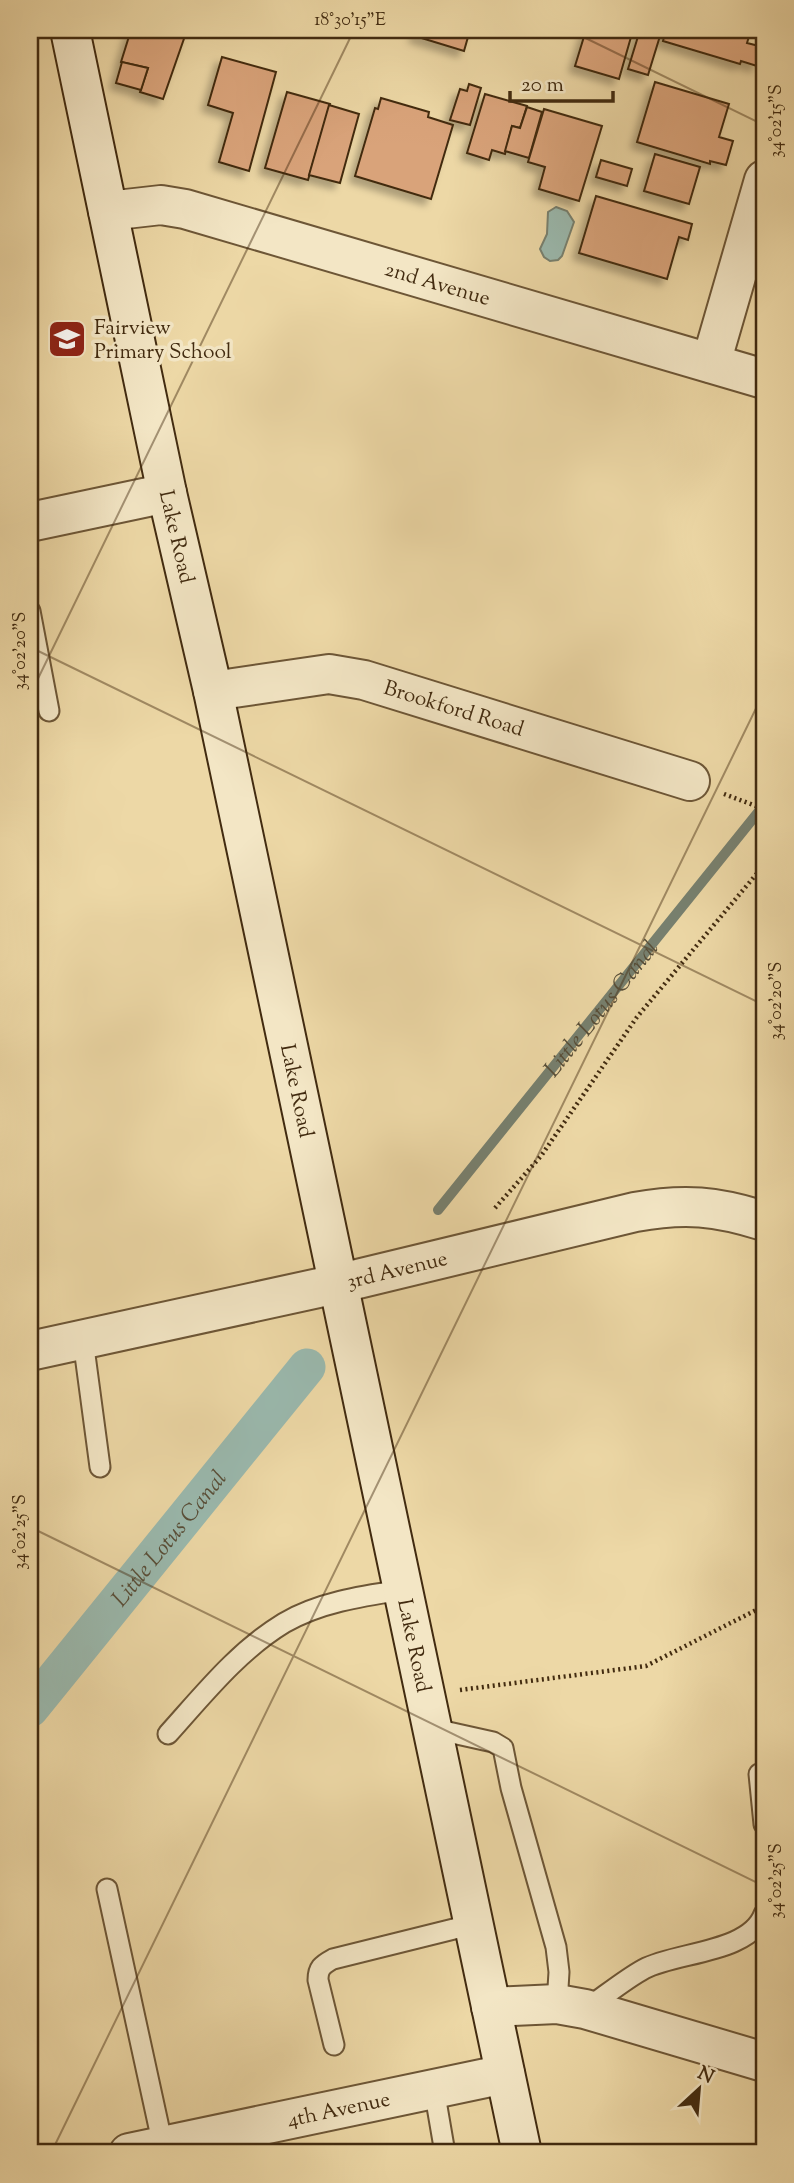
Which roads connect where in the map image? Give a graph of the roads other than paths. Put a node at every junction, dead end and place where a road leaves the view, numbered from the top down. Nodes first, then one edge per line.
1 (70, 30) edge
2 (764, 180) edge
3 (108, 211) junction
4 (711, 363) junction
5 (764, 379) edge
6 (167, 493) junction
7 (30, 522) edge
8 (30, 611) edge
9 (213, 691) junction
10 (49, 711) dead end
11 (690, 781) dead end
12 (764, 1221) edge
13 (337, 1284) junction
14 (83, 1340) junction
15 (30, 1351) edge
16 (100, 1467) dead end
17 (403, 1590) junction
18 (427, 1711) junction
19 (168, 1734) dead end
20 (759, 1774) dead end
21 (764, 1824) edge
22 (107, 1889) dead end
23 (764, 1914) edge
24 (474, 1924) junction
25 (491, 2007) junction
26 (571, 2007) junction
27 (334, 2045) dead end
28 (764, 2062) edge
29 (505, 2074) junction
30 (434, 2089) junction
31 (146, 2150) edge
32 (446, 2153) edge
33 (522, 2153) edge

1 - 3 street, Lake Road
2 - 4 street
3 - 4 street, 2nd Avenue
3 - 6 street, Lake Road
4 - 5 street, 2nd Avenue
6 - 7 street
6 - 9 street, Lake Road
8 - 10 lane
9 - 11 street, Brookford Road
9 - 13 street, Lake Road
12 - 13 street, 3rd Avenue
13 - 14 street, 3rd Avenue
13 - 17 street, Lake Road
14 - 15 street, 3rd Avenue
14 - 16 lane
17 - 18 street, Lake Road
17 - 19 lane
18 - 24 street, Lake Road
18 - 26 lane
20 - 21 lane
22 - 31 lane
23 - 26 lane
24 - 25 street, Lake Road
24 - 27 lane
25 - 26 street
25 - 29 street, Lake Road
26 - 28 street
29 - 30 street, 4th Avenue
29 - 33 street, Lake Road
30 - 31 street, 4th Avenue
30 - 32 lane

